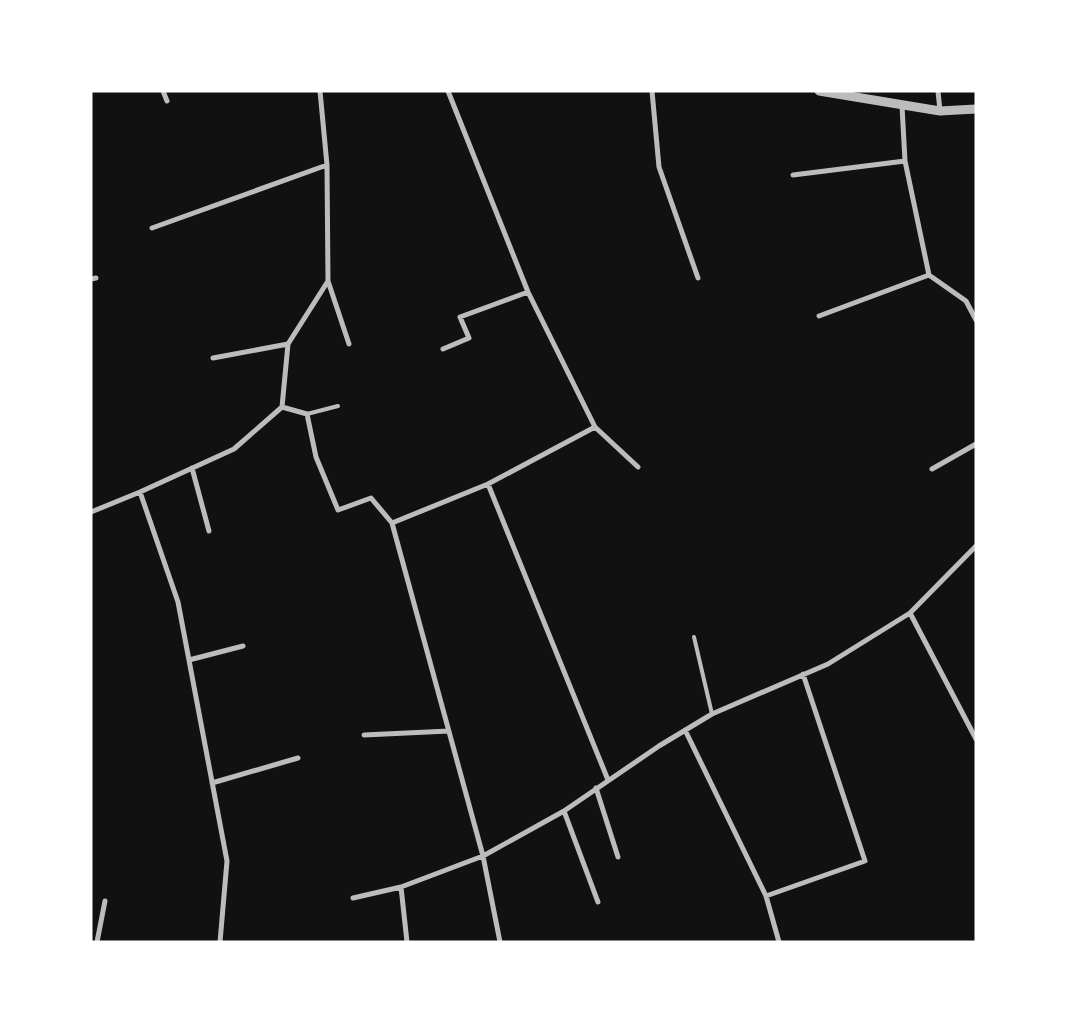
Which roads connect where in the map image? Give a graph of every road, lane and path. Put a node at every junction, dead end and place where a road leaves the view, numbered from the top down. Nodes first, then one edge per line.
1 (163, 91) edge
2 (320, 91) edge
3 (448, 91) edge
4 (652, 91) edge
5 (819, 91) edge
6 (938, 91) edge
7 (167, 101) dead end
8 (902, 106) junction
9 (976, 109) edge
10 (940, 111) junction
11 (905, 161) junction
12 (328, 165) junction
13 (792, 175) dead end
14 (152, 228) dead end
15 (929, 274) junction
16 (698, 278) dead end
17 (328, 281) junction
18 (528, 292) junction
19 (819, 316) dead end
20 (976, 320) edge
21 (288, 344) junction
22 (348, 344) dead end
23 (443, 349) dead end
24 (213, 358) dead end
25 (338, 406) dead end
26 (282, 407) junction
27 (307, 414) junction
28 (596, 427) junction
29 (976, 444) edge
30 (638, 467) dead end
31 (192, 468) junction
32 (932, 469) dead end
33 (488, 484) junction
34 (140, 492) junction
35 (91, 512) edge
36 (392, 523) junction
37 (209, 530) dead end
38 (974, 548) edge
39 (976, 556) edge
40 (910, 612) junction
41 (694, 638) dead end
42 (243, 646) dead end
43 (189, 660) junction
44 (803, 674) junction
45 (712, 714) junction
46 (685, 730) junction
47 (449, 731) junction
48 (364, 735) dead end
49 (976, 739) edge
50 (298, 758) dead end
51 (608, 780) junction
52 (212, 783) junction
53 (596, 788) junction
54 (564, 810) junction
55 (483, 856) junction
56 (618, 857) dead end
57 (401, 887) junction
58 (766, 896) junction
59 (352, 898) dead end
60 (104, 901) dead end
61 (598, 902) dead end
62 (97, 942) edge
63 (220, 942) edge
64 (407, 942) edge
65 (500, 942) edge
66 (779, 942) edge

1 - 7 street
2 - 12 street
3 - 18 street
4 - 16 street
5 - 8 street
6 - 10 street
8 - 10 street
8 - 11 street
9 - 10 street
11 - 13 street
11 - 15 street
12 - 14 street
12 - 17 street
15 - 19 street
15 - 20 street
17 - 21 street
17 - 22 street
18 - 23 street
18 - 28 street
21 - 24 street
21 - 26 street
25 - 27 lane
26 - 27 street
26 - 31 street
27 - 36 street
28 - 30 street
28 - 33 street
29 - 32 street
31 - 34 street
31 - 37 street
33 - 36 street
33 - 51 street
34 - 35 street
34 - 43 street
36 - 47 street
38 - 39 street
38 - 40 street
40 - 44 street
40 - 49 street
41 - 45 lane
42 - 43 street
43 - 52 street
44 - 45 street
44 - 58 street
45 - 46 street
46 - 51 street
46 - 58 street
47 - 48 street
47 - 55 street
50 - 52 street
51 - 53 street
52 - 63 street
53 - 54 street
53 - 56 street
54 - 55 street
54 - 61 street
55 - 57 street
55 - 65 street
57 - 59 street
57 - 64 street
58 - 66 street
60 - 62 street

